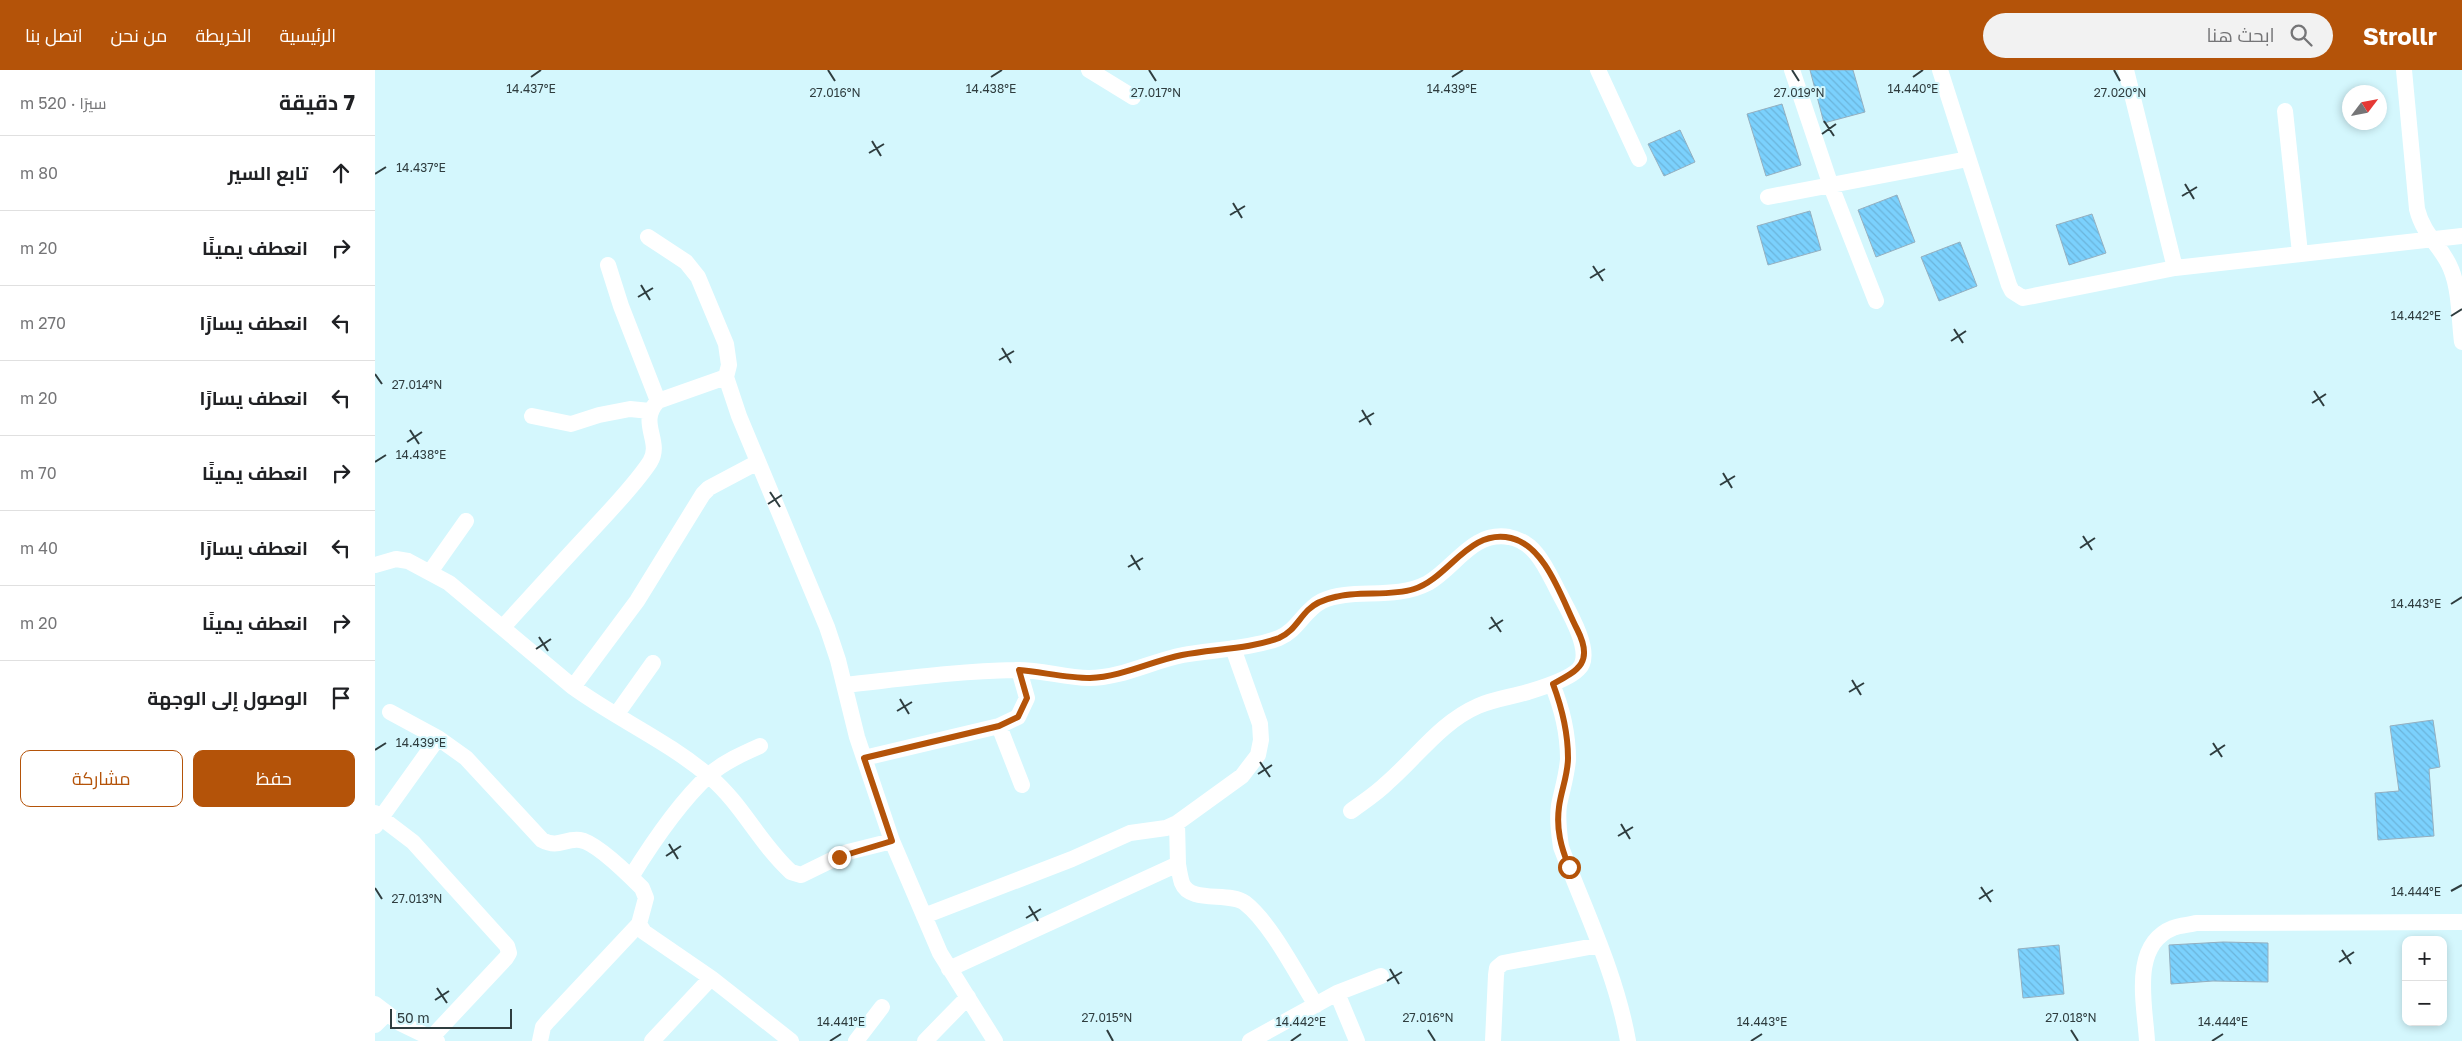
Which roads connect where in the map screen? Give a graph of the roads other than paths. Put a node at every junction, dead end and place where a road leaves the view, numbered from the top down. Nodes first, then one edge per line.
1 (1089, 70) edge
2 (1598, 70) edge
3 (1792, 70) edge
4 (1940, 70) edge
5 (2126, 70) edge
6 (2404, 70) edge
7 (1133, 97) dead end
8 (2285, 111) dead end
9 (1639, 159) dead end
10 (1968, 159) junction
11 (1831, 186) junction
12 (1768, 197) dead end
13 (2462, 236) edge
14 (649, 237) dead end
15 (2430, 240) junction
16 (2300, 253) junction
17 (608, 265) dead end
18 (2175, 268) junction
19 (1876, 301) dead end
20 (2462, 342) edge
21 (726, 377) junction
22 (654, 406) junction
23 (532, 416) dead end
24 (758, 462) junction
25 (466, 521) dead end
26 (375, 565) edge
27 (431, 572) junction
28 (503, 627) junction
29 (1233, 648) junction
30 (653, 663) dead end
31 (1019, 670) junction
32 (1553, 684) junction
33 (845, 685) junction
34 (573, 687) junction
35 (390, 712) dead end
36 (616, 715) junction
37 (999, 726) junction
38 (438, 738) junction
39 (760, 746) dead end
40 (864, 758) junction
41 (709, 776) junction
42 (1022, 785) dead end
43 (1351, 811) dead end
44 (377, 819) edge
45 (1177, 823) junction
46 (892, 841) junction
47 (1179, 864) junction
48 (631, 877) junction
49 (923, 916) junction
50 (2462, 922) edge
51 (639, 924) junction
52 (1600, 945) junction
53 (949, 969) junction
54 (1381, 976) dead end
55 (711, 978) junction
56 (1337, 993) junction
57 (968, 997) junction
58 (1316, 1005) junction
59 (882, 1007) dead end
60 (379, 1014) edge
61 (434, 1040) edge
62 (540, 1041) edge
63 (652, 1041) edge
64 (791, 1041) edge
65 (856, 1041) edge
66 (925, 1041) edge
67 (995, 1041) edge
68 (1250, 1041) edge
69 (1357, 1041) edge
70 (1493, 1041) edge
71 (1628, 1041) edge
72 (2147, 1041) edge

1 - 7 street
2 - 9 street
3 - 11 street
4 - 10 street
5 - 18 street
6 - 15 street
8 - 16 street
10 - 11 street
10 - 18 street
11 - 12 street
11 - 19 street
13 - 15 street
14 - 21 street
15 - 16 street
15 - 20 street
16 - 18 street
17 - 22 street
21 - 22 street
21 - 24 street
22 - 23 street
22 - 28 street
24 - 33 street
24 - 34 street
25 - 27 street
26 - 27 street
27 - 28 street
28 - 34 street
29 - 31 street
29 - 32 street
29 - 45 street
30 - 36 street
31 - 33 street
31 - 37 street
32 - 43 street
32 - 52 street
33 - 40 street
34 - 36 street
35 - 38 street
36 - 41 street
37 - 40 street
37 - 42 street
38 - 44 street
38 - 48 street
39 - 41 street
40 - 46 street
41 - 46 street
41 - 48 street
44 - 61 street
45 - 47 street
45 - 49 street
46 - 49 street
47 - 53 street
47 - 58 street
48 - 51 street
49 - 53 street
50 - 72 street
51 - 55 street
51 - 62 street
52 - 70 street
52 - 71 street
53 - 57 street
54 - 56 street
55 - 63 street
55 - 64 street
56 - 58 street
56 - 69 street
57 - 66 street
57 - 67 street
58 - 68 street
59 - 65 street
60 - 61 street

